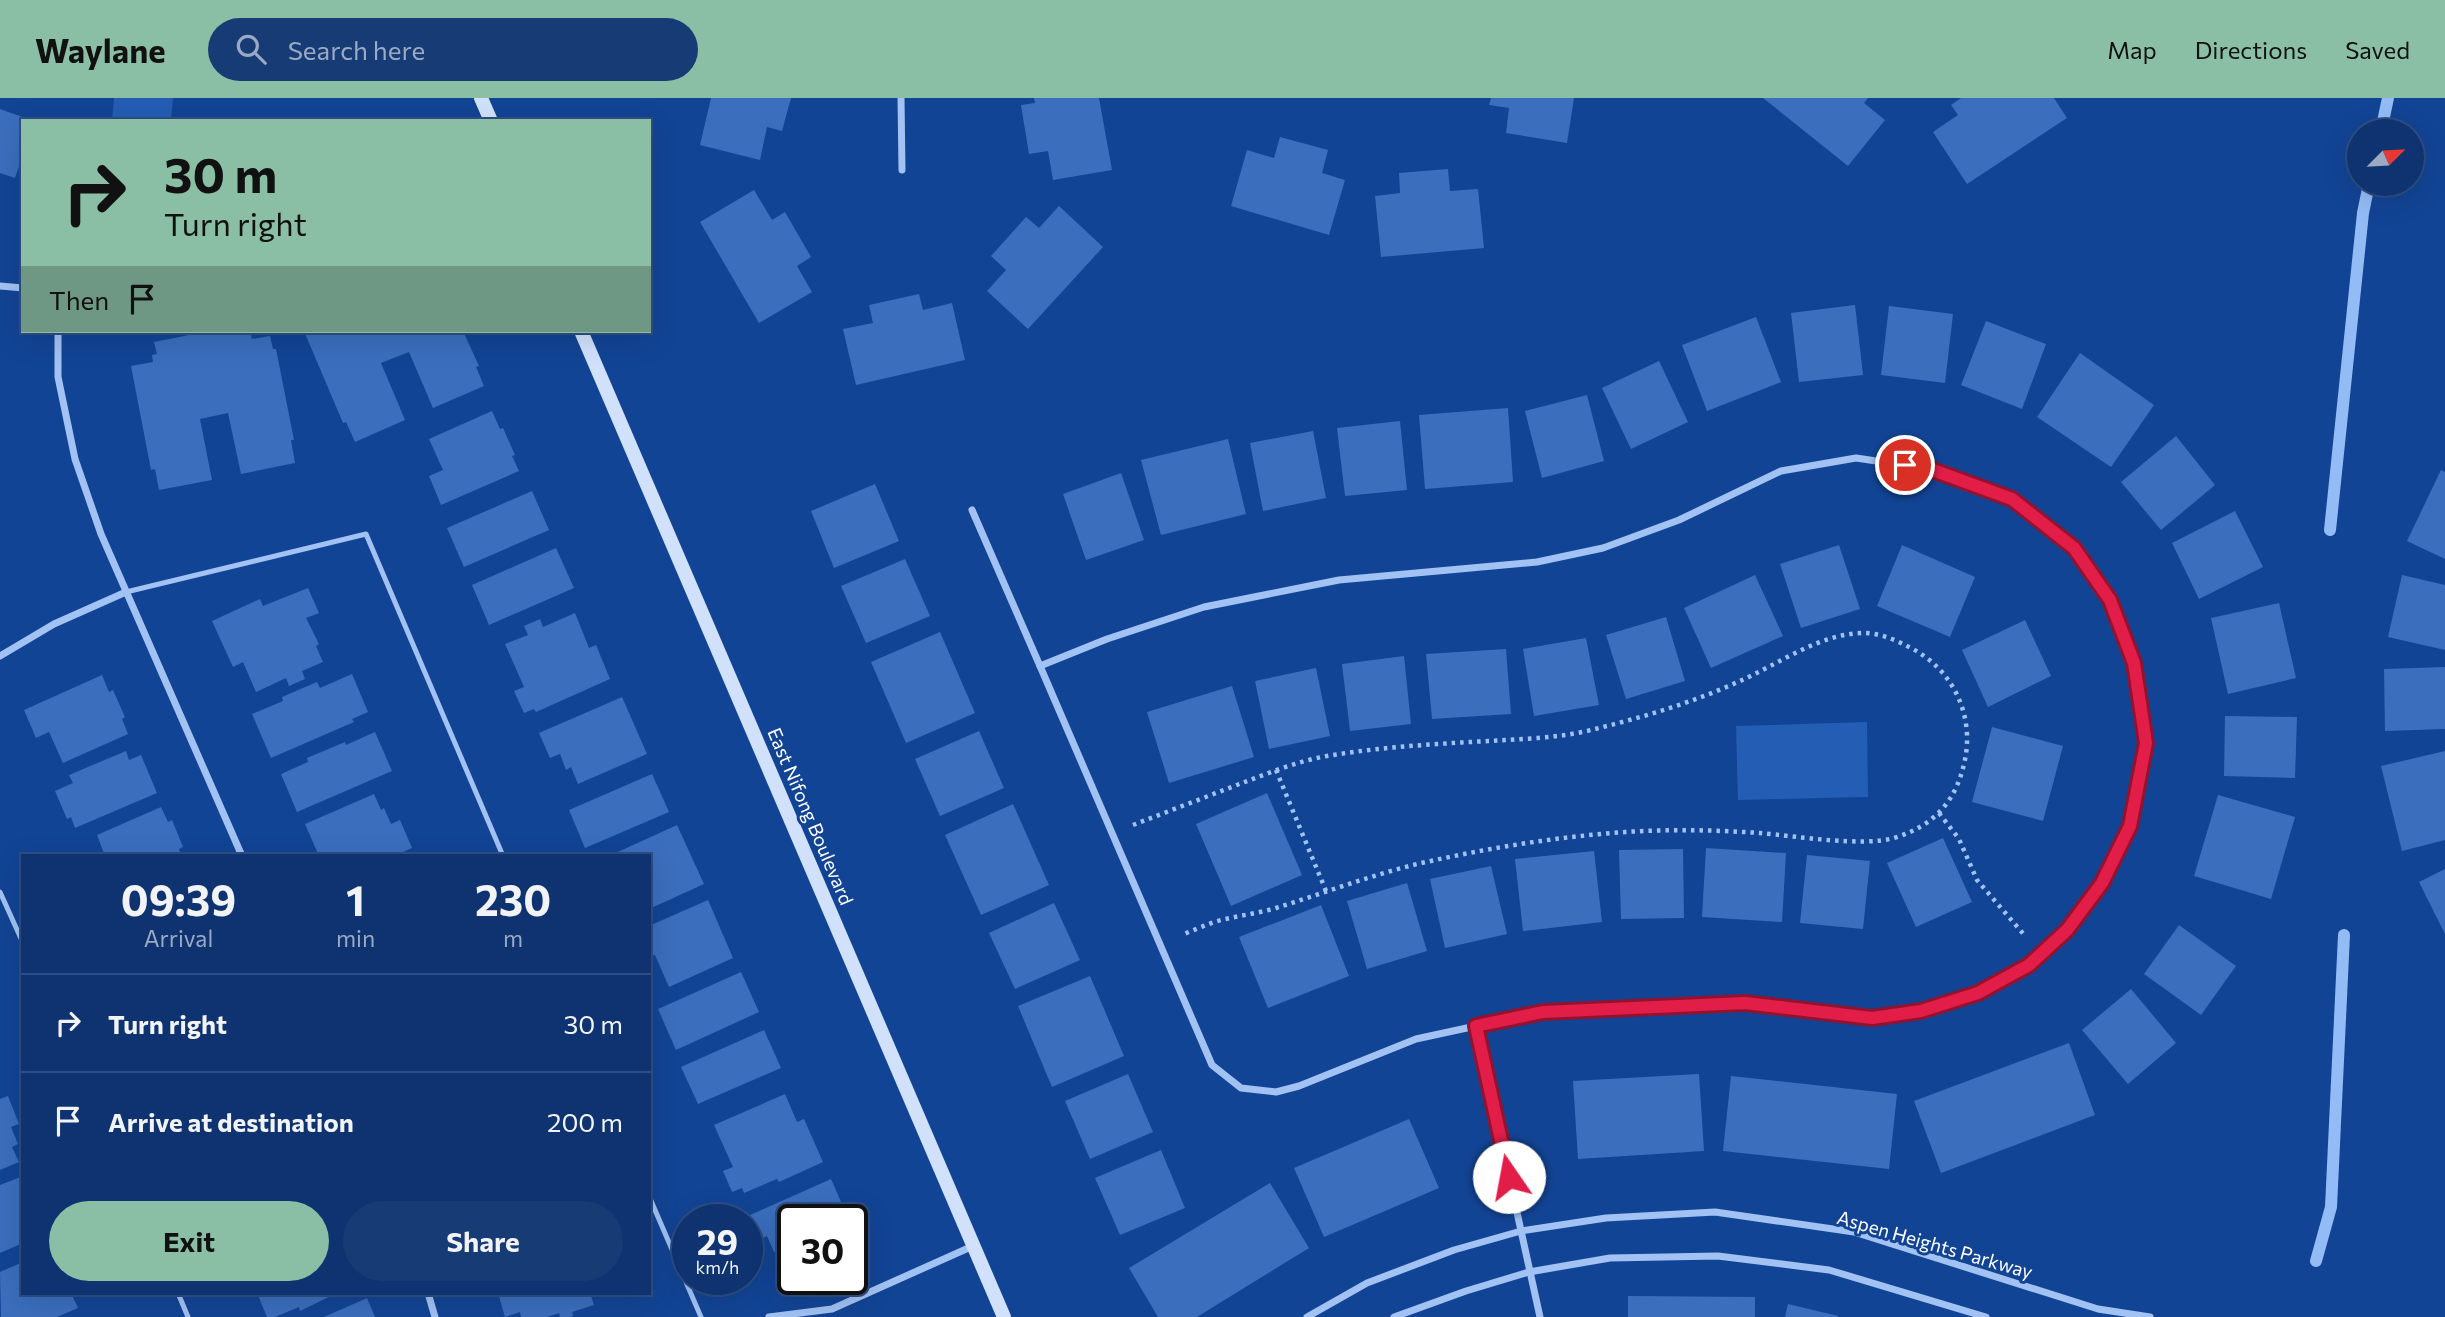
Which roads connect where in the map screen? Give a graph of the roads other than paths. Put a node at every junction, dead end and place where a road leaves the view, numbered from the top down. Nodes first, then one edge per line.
1 (481, 98) edge
2 (901, 98) edge
3 (490, 119) edge
4 (902, 170) dead end
5 (0, 286) edge
6 (21, 288) edge
7 (58, 333) edge
8 (582, 333) edge
9 (972, 510) dead end
10 (126, 592) junction
11 (0, 656) edge
12 (1040, 666) junction
13 (241, 854) edge
14 (502, 854) edge
15 (0, 892) edge
16 (21, 939) edge
17 (1476, 1026) junction
18 (651, 1201) edge
19 (1521, 1231) junction
20 (972, 1246) junction
21 (1529, 1272) junction
22 (179, 1295) edge
23 (429, 1295) edge
24 (188, 1317) edge
25 (435, 1317) edge
26 (701, 1317) edge
27 (769, 1317) edge
28 (1004, 1317) edge
29 (1307, 1317) edge
30 (1394, 1317) edge
31 (1539, 1317) edge
32 (1986, 1317) edge
33 (2150, 1317) edge

1 - 3 street
2 - 4 street
5 - 6 street
7 - 10 street
8 - 20 street, East Nifong Boulevard
9 - 12 street
10 - 11 street
10 - 13 street
10 - 14 lane
12 - 17 street
12 - 17 street
15 - 16 lane
17 - 19 street
18 - 26 lane
19 - 21 street
19 - 29 street, Aspen Heights Parkway
19 - 33 street, Aspen Heights Parkway
20 - 27 street
20 - 28 street, East Nifong Boulevard
21 - 30 street
21 - 31 street
21 - 32 street
22 - 24 lane
23 - 25 street

